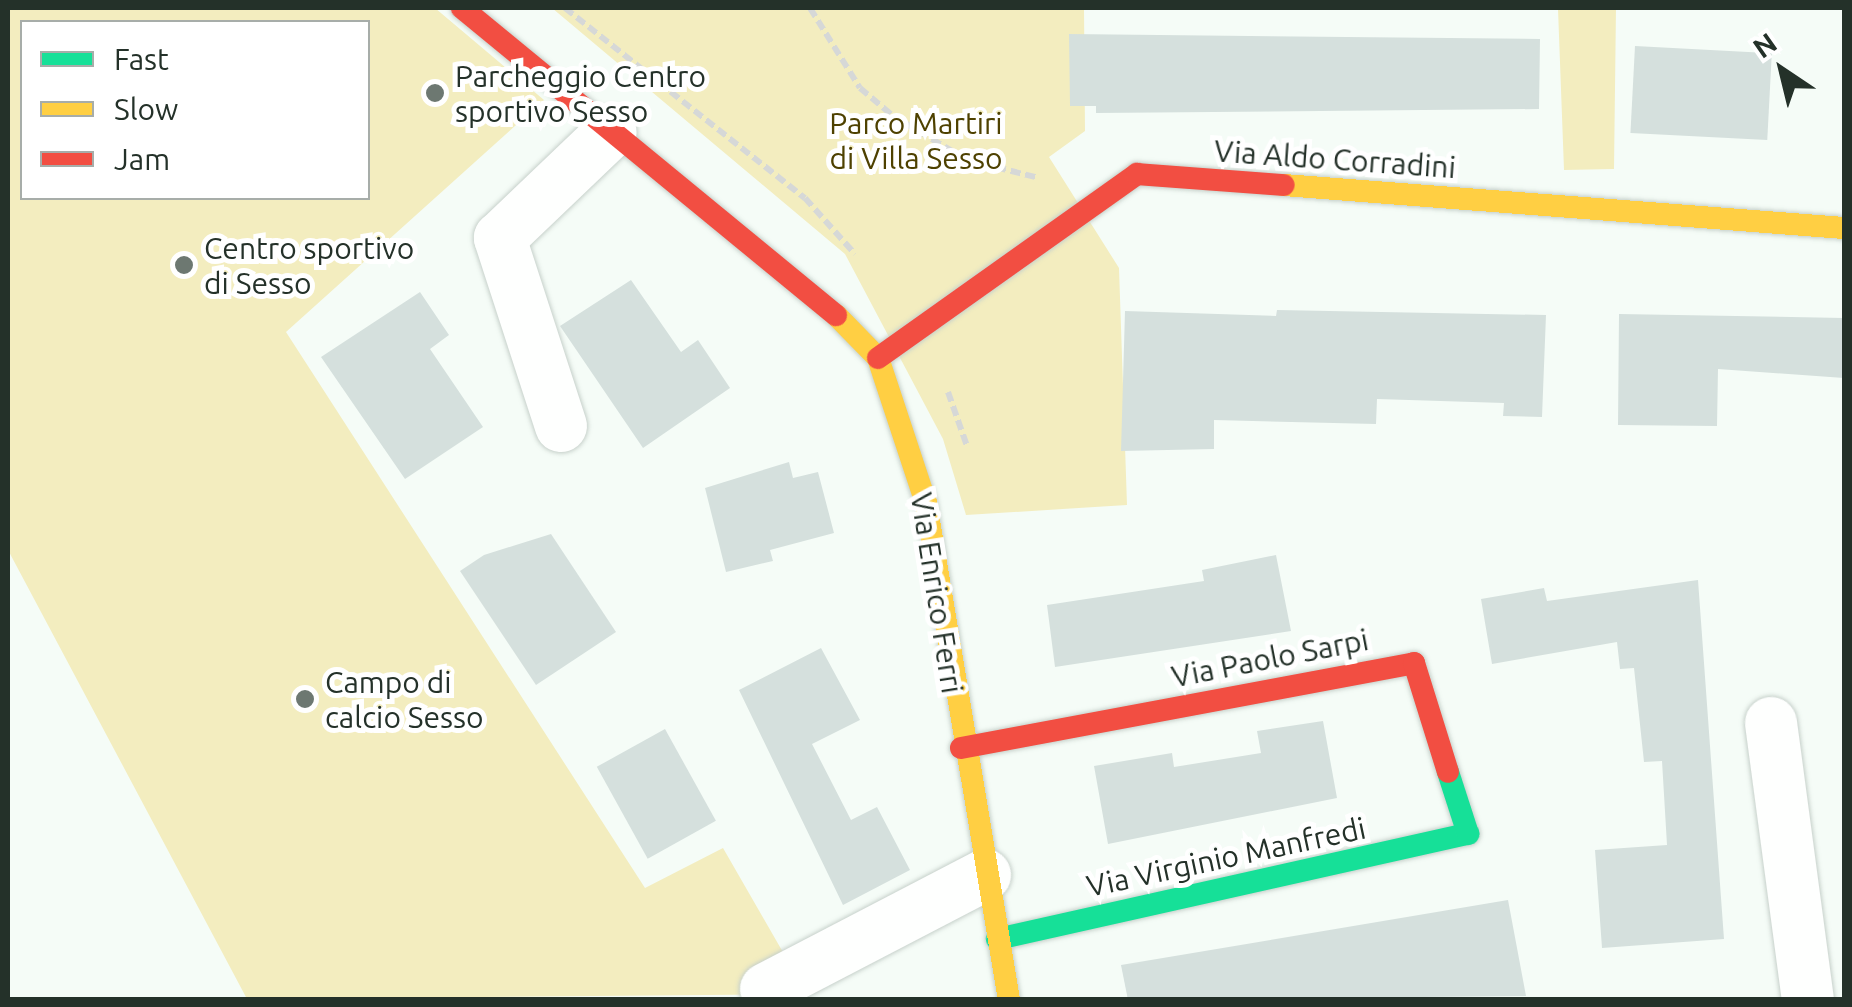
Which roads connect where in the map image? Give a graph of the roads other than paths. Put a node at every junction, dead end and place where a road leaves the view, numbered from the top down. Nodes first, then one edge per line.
1 (462, 8) edge
2 (611, 132) junction
3 (1844, 228) edge
4 (878, 358) junction
5 (561, 426) dead end
6 (1771, 723) dead end
7 (961, 748) junction
8 (1468, 834) joint
9 (986, 875) junction
10 (998, 938) junction
11 (766, 989) dead end
12 (1009, 1000) edge
13 (1808, 1000) edge

1 - 2 street, Via Enrico Ferri
2 - 4 street, Via Enrico Ferri
2 - 5 street
3 - 4 street, Via Aldo Corradini
4 - 7 street, Via Enrico Ferri
6 - 13 street
7 - 8 street, Via Paolo Sarpi
7 - 9 street, Via Enrico Ferri
8 - 10 street, Via Virginio Manfredi
9 - 10 street, Via Enrico Ferri
9 - 11 street
10 - 12 street, Via Enrico Ferri

